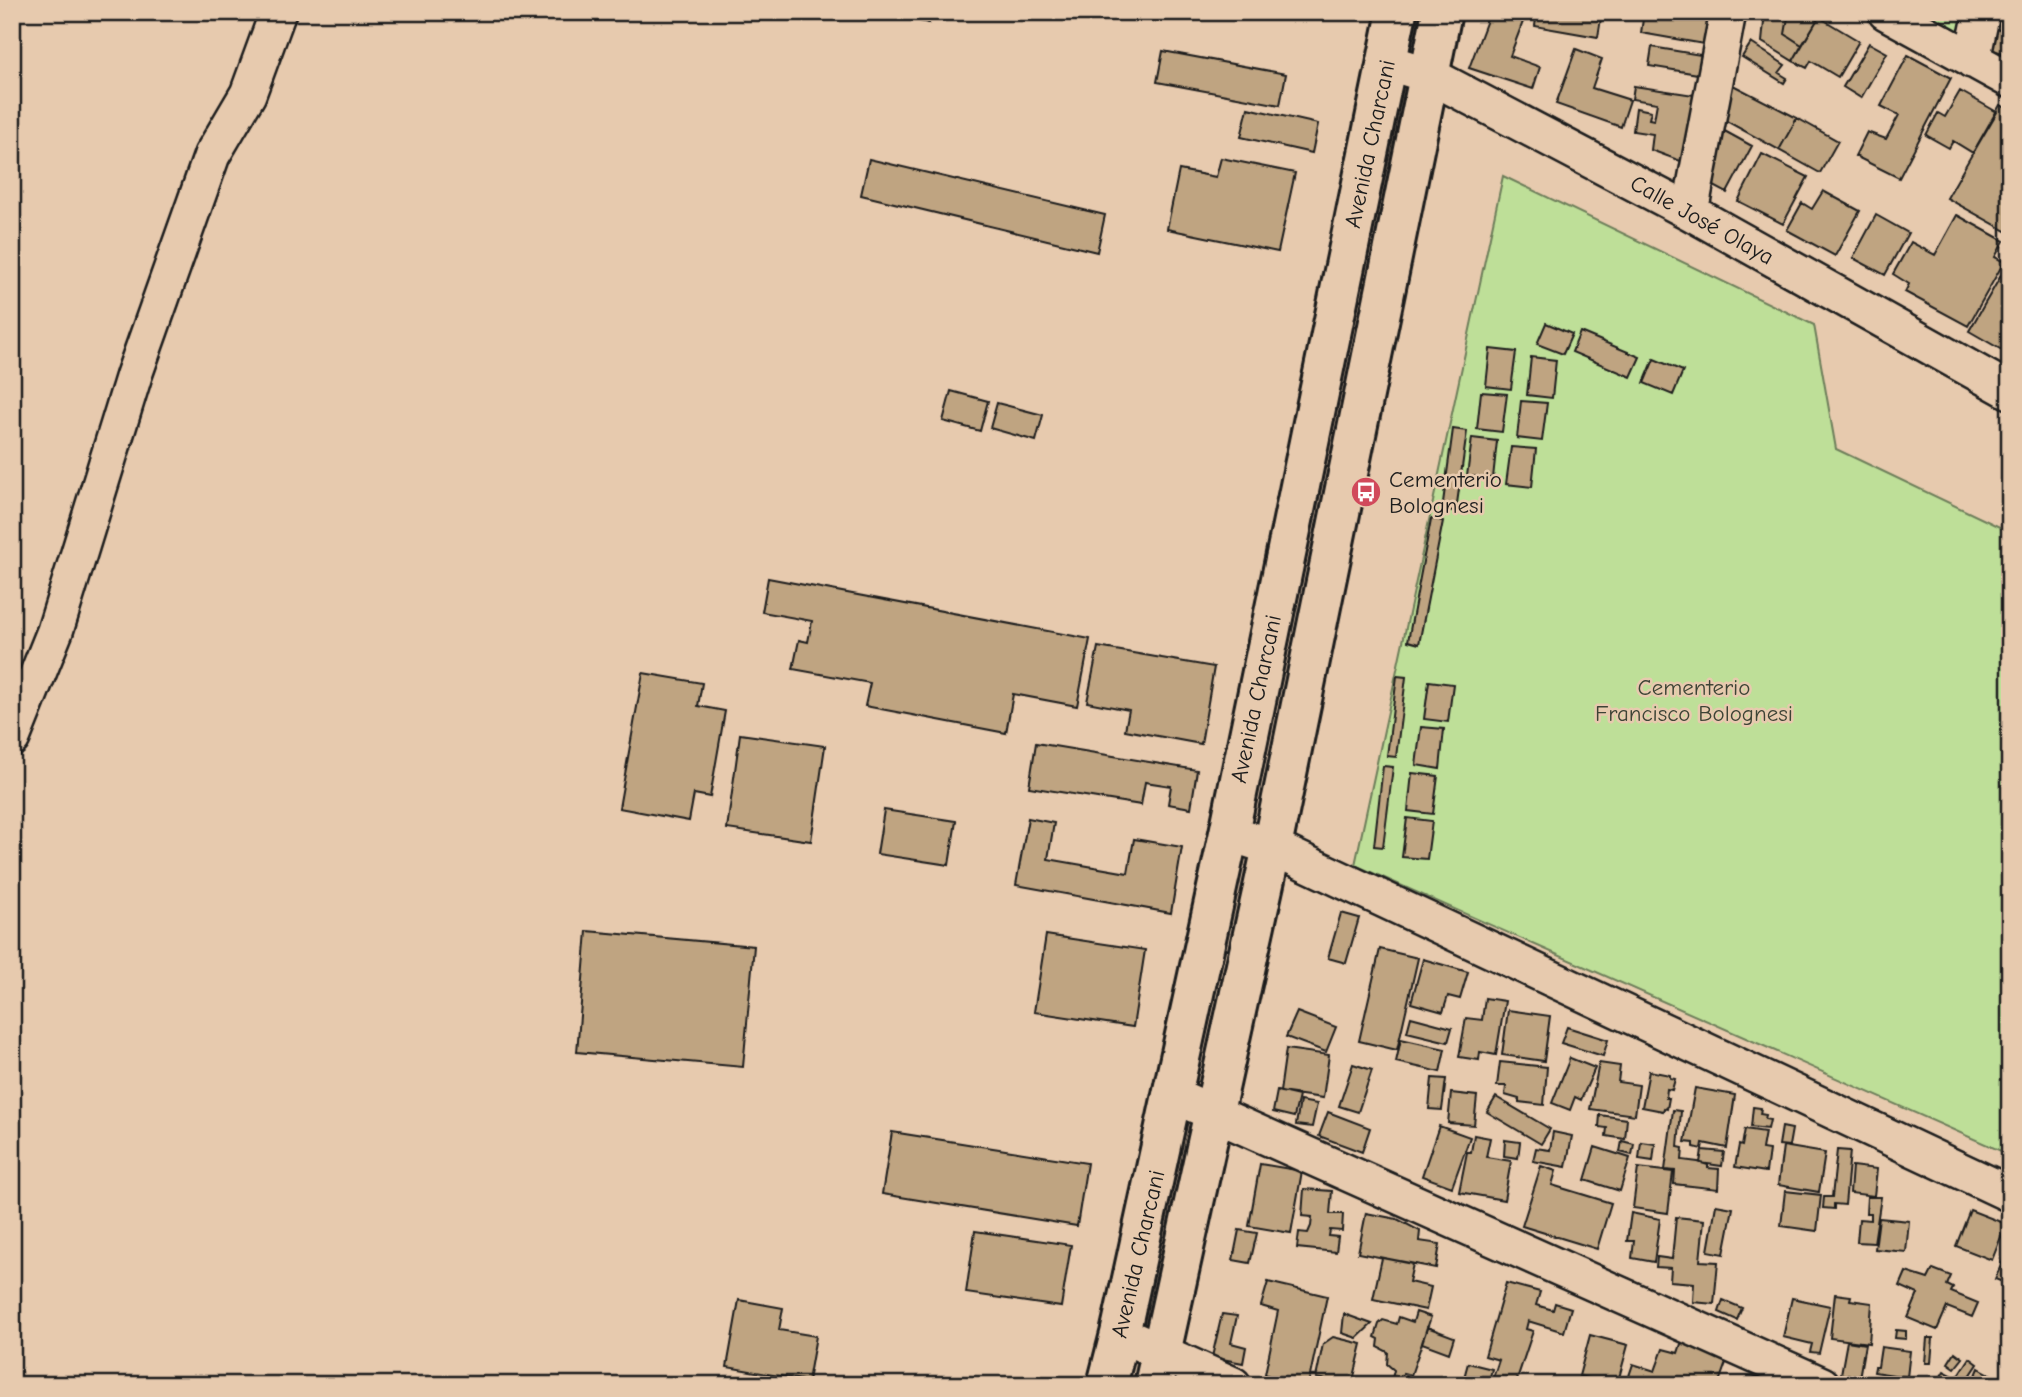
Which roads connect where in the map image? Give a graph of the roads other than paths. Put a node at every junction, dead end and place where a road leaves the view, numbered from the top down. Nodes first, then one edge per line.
1 (278, 12) edge
2 (1397, 12) edge
3 (1442, 12) edge
4 (1728, 12) edge
5 (1886, 12) edge
6 (1982, 12) edge
7 (1972, 60) junction
8 (1387, 62) junction
9 (1429, 75) junction
10 (2010, 80) edge
11 (1690, 212) junction
12 (2010, 391) edge
13 (12, 738) edge
14 (1229, 833) junction
15 (1272, 847) junction
16 (1173, 1095) junction
17 (1213, 1111) junction
18 (2010, 1194) edge
19 (1121, 1334) junction
20 (1158, 1368) edge
21 (1107, 1385) edge
22 (1233, 1385) edge
23 (1822, 1385) edge

1 - 13 street
2 - 8 main road, Avenida Charcani
3 - 9 main road, Avenida Charcani
4 - 11 street
5 - 7 street
6 - 7 street
7 - 10 street
8 - 9 street, Calle José Olaya
8 - 14 main road, Avenida Charcani
9 - 11 street, Calle José Olaya
9 - 15 main road, Avenida Charcani
11 - 12 street, Calle José Olaya
14 - 15 street
14 - 16 main road, Avenida Charcani
15 - 17 main road, Avenida Charcani
15 - 18 street
16 - 17 street
16 - 19 main road, Avenida Charcani
17 - 20 main road, Avenida Charcani
17 - 23 street
19 - 20 street
19 - 21 main road, Avenida Charcani
20 - 22 street

